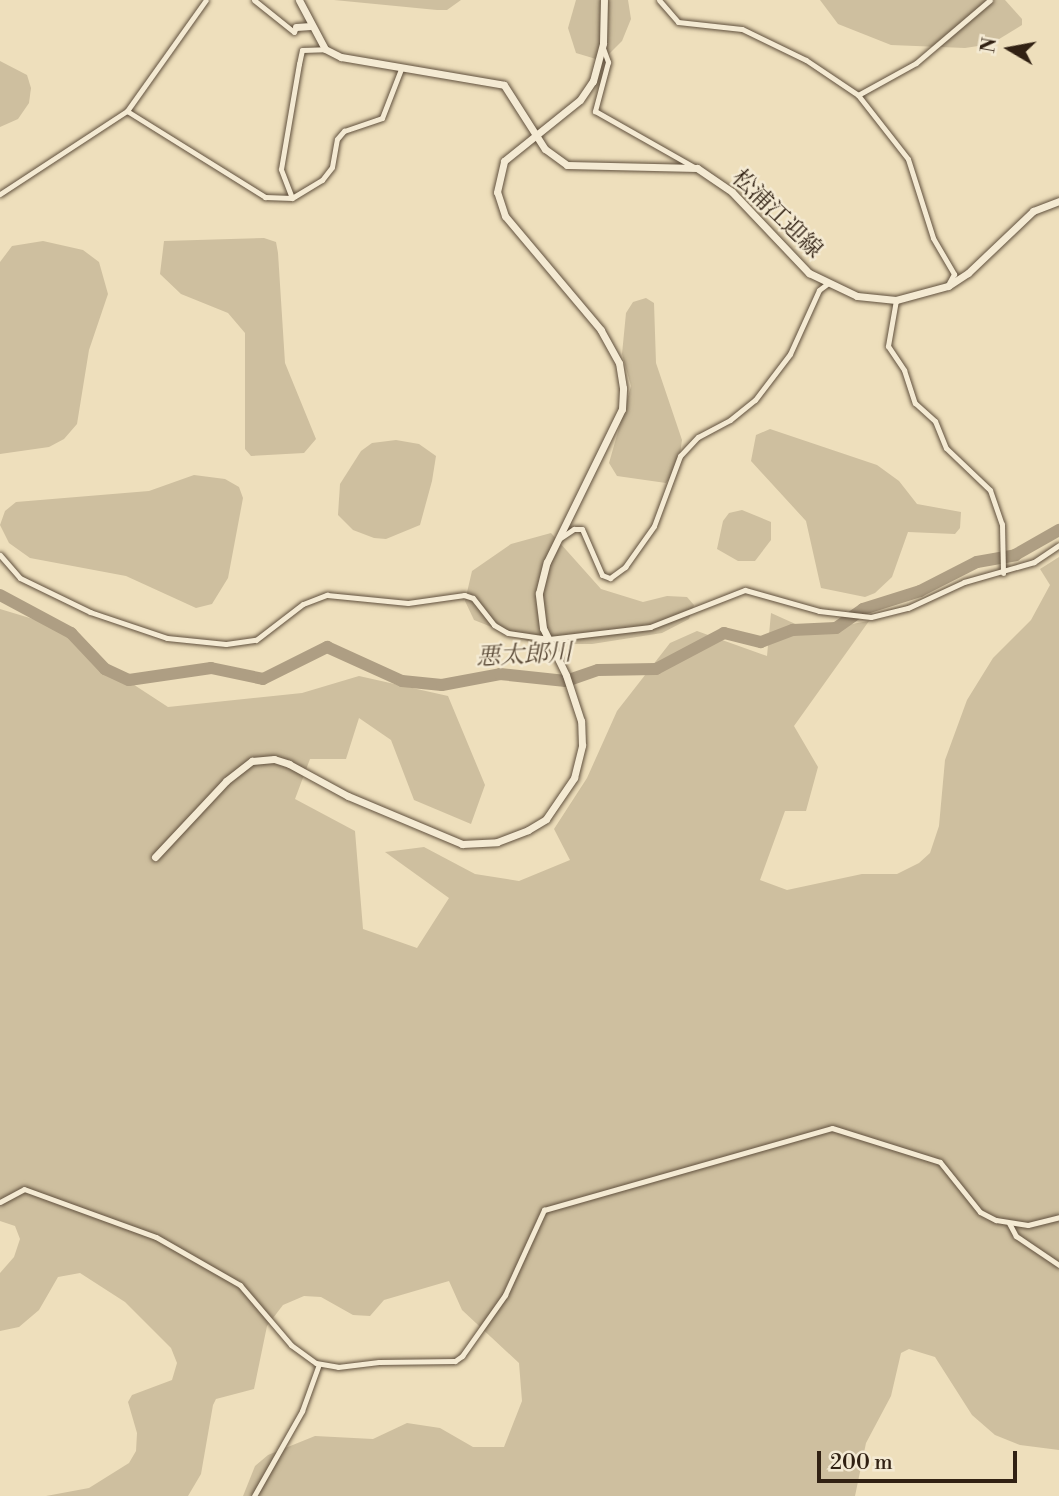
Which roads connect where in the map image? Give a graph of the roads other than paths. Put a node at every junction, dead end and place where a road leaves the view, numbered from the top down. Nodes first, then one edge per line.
1 (206, 0) edge
2 (254, 0) edge
3 (299, 0) edge
4 (604, 0) edge
5 (659, 0) edge
6 (990, 0) edge
7 (311, 26) junction
8 (296, 27) joint
9 (602, 48) junction
10 (325, 49) junction
11 (401, 69) junction
12 (858, 95) junction
13 (127, 111) junction
14 (535, 133) junction
15 (696, 168) junction
16 (0, 194) edge
17 (292, 198) junction
18 (1059, 201) edge
19 (827, 284) junction
20 (948, 286) junction
21 (896, 300) junction
22 (559, 539) junction
23 (1059, 545) edge
24 (0, 555) edge
25 (1003, 573) junction
26 (550, 639) junction
27 (155, 857) dead end
28 (0, 1202) edge
29 (1059, 1217) edge
30 (1009, 1223) junction
31 (1059, 1265) edge
32 (319, 1364) junction
33 (254, 1496) edge

1 - 13 street
2 - 8 street
3 - 7 street
4 - 9 street
5 - 12 street
6 - 12 street
7 - 8 street
7 - 10 street
9 - 14 street
9 - 15 street
10 - 11 street, 松浦江迎線
10 - 17 street
11 - 14 street, 松浦江迎線
11 - 17 street
12 - 20 street
13 - 16 street
13 - 17 street
14 - 15 street, 松浦江迎線
14 - 22 street
15 - 19 street, 松浦江迎線
18 - 20 street, 松浦江迎線
19 - 21 street, 松浦江迎線
19 - 22 street
20 - 21 street, 松浦江迎線
21 - 25 street
22 - 26 street
23 - 25 street
24 - 26 street
25 - 26 street
26 - 27 street
28 - 32 street
29 - 30 street
30 - 31 street
30 - 32 street
32 - 33 street

